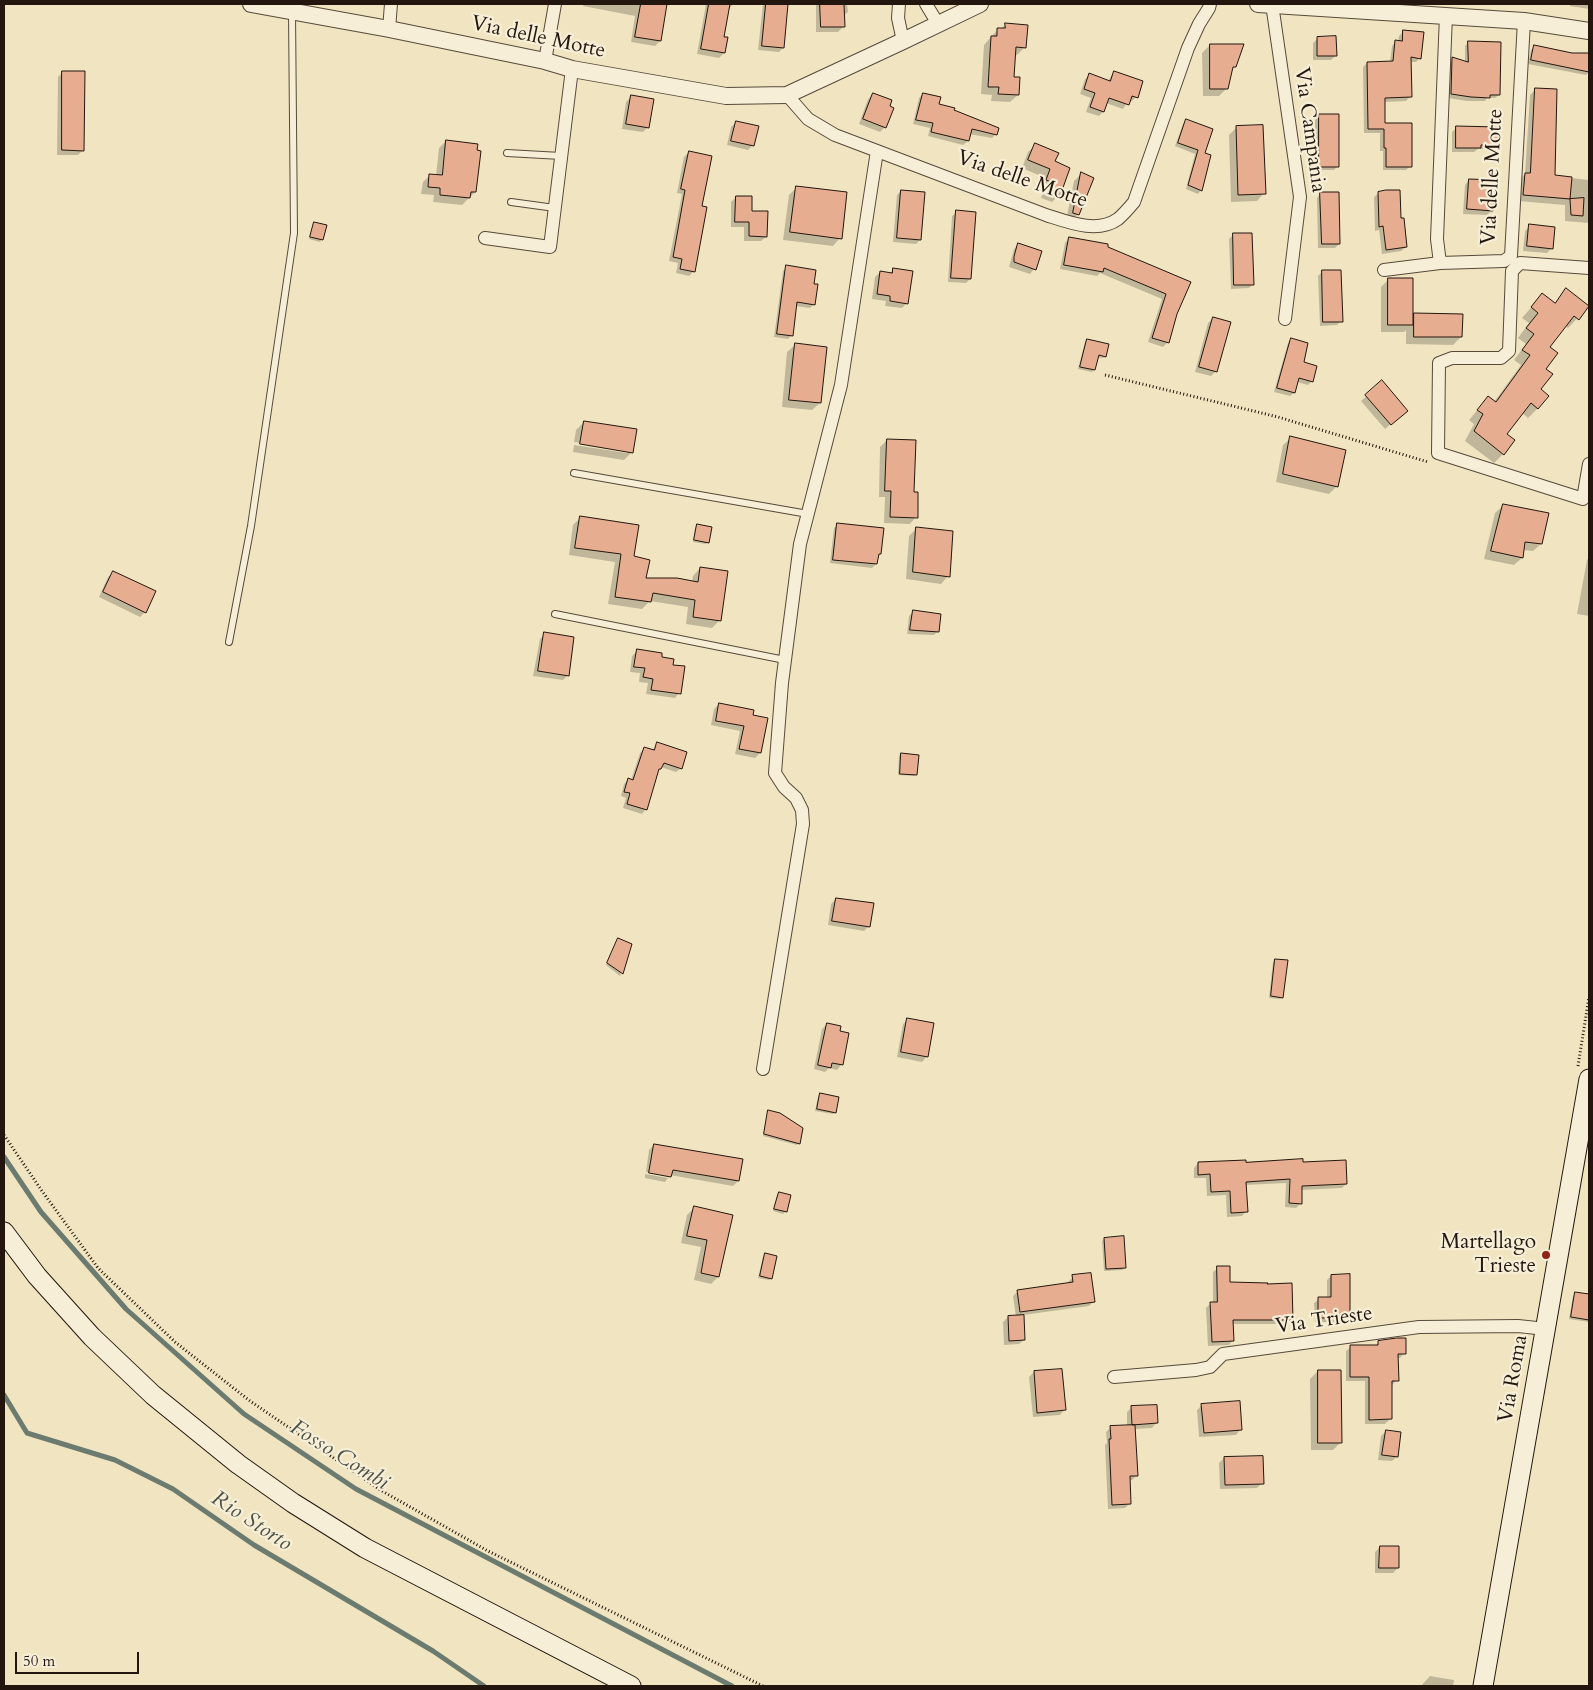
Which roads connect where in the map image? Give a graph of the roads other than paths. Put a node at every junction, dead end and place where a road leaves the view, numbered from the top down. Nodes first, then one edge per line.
1 (251, 4) edge
2 (391, 4) edge
3 (556, 4) edge
4 (899, 4) edge
5 (926, 4) edge
6 (980, 4) edge
7 (1210, 4) edge
8 (1267, 4) edge
9 (1429, 9) edge
10 (292, 12) junction
11 (1446, 15) junction
12 (1524, 21) junction
13 (938, 24) junction
14 (389, 29) junction
15 (1589, 31) edge
16 (904, 41) junction
17 (545, 61) junction
18 (572, 69) junction
19 (787, 95) junction
20 (877, 151) junction
21 (507, 153) dead end
22 (561, 156) junction
23 (511, 202) dead end
24 (555, 208) junction
25 (485, 238) dead end
26 (1440, 263) junction
27 (1589, 268) edge
28 (1384, 270) dead end
29 (1284, 319) dead end
30 (1589, 464) edge
31 (574, 472) dead end
32 (1587, 478) junction
33 (1567, 494) junction
34 (1586, 504) edge
35 (808, 514) junction
36 (555, 614) dead end
37 (229, 642) dead end
38 (785, 660) junction
39 (763, 1069) dead end
40 (1589, 1079) edge
41 (4, 1232) edge
42 (1546, 1329) junction
43 (1114, 1377) dead end
44 (631, 1686) edge
45 (1483, 1686) edge

1 - 10 street, Via delle Motte
2 - 14 street
3 - 17 street
4 - 16 street
5 - 13 street
6 - 13 street, Via delle Motte
7 - 20 street, Via delle Motte
8 - 9 street
8 - 29 street, Via Campania
9 - 11 street
10 - 14 street, Via delle Motte
10 - 37 lane
11 - 12 street
11 - 26 street
12 - 15 street
12 - 26 street, Via delle Motte
13 - 16 street, Via delle Motte
14 - 17 street, Via delle Motte
16 - 19 street, Via delle Motte
17 - 18 street, Via delle Motte
18 - 19 street, Via delle Motte
18 - 22 street
19 - 20 street, Via delle Motte
20 - 35 street
21 - 22 lane
22 - 24 street
23 - 24 lane
24 - 25 street
26 - 28 street
27 - 33 street
30 - 32 street
31 - 35 lane
32 - 33 street
32 - 34 street
33 - 34 street
35 - 38 street
36 - 38 lane
38 - 39 street
40 - 42 main road, Via Roma
41 - 44 main road
42 - 43 street, Via Trieste
42 - 45 main road, Via Roma

